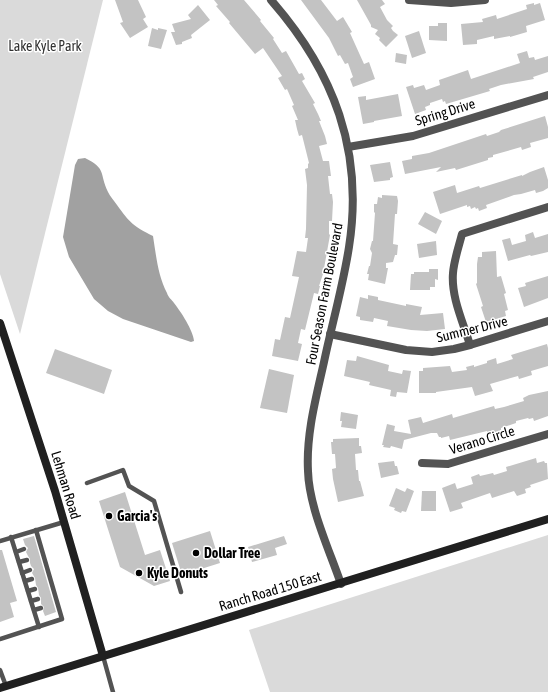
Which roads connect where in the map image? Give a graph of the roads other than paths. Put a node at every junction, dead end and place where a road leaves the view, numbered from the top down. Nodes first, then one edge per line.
1 (271, 0) edge
2 (409, 0) edge
3 (485, 0) edge
4 (548, 95) edge
5 (348, 148) junction
6 (548, 207) edge
7 (548, 321) edge
8 (0, 323) edge
9 (330, 334) junction
10 (470, 345) junction
11 (548, 434) edge
12 (422, 463) dead end
13 (87, 483) dead end
14 (548, 519) edge
15 (64, 522) junction
16 (36, 530) junction
17 (11, 537) junction
18 (0, 541) edge
19 (40, 544) junction
20 (34, 546) dead end
21 (24, 549) dead end
22 (16, 552) junction
23 (43, 555) junction
24 (37, 557) dead end
25 (27, 560) dead end
26 (19, 562) junction
27 (46, 566) junction
28 (40, 567) dead end
29 (30, 570) dead end
30 (22, 573) junction
31 (49, 574) junction
32 (43, 576) dead end
33 (32, 579) dead end
34 (25, 581) junction
35 (341, 584) junction
36 (52, 585) junction
37 (46, 586) dead end
38 (36, 589) dead end
39 (28, 592) junction
40 (181, 592) dead end
41 (55, 594) junction
42 (49, 596) dead end
43 (38, 599) dead end
44 (31, 601) junction
45 (58, 604) junction
46 (52, 605) dead end
47 (41, 608) dead end
48 (34, 610) junction
49 (39, 627) junction
50 (0, 639) edge
51 (103, 656) junction
52 (0, 670) edge
53 (3, 687) edge
54 (113, 692) edge

1 - 5 street, Four Season Farm Boulevard
2 - 3 street
4 - 5 street, Spring Drive
5 - 9 street, Four Season Farm Boulevard
6 - 10 street
7 - 10 street, Summer Drive
8 - 15 main road, Lehman Road
9 - 10 street, Summer Drive
9 - 35 street, Four Season Farm Boulevard
11 - 12 street, Verano Circle
13 - 40 lane
14 - 35 main road, Ranch Road 150 East
15 - 16 lane
15 - 51 main road, Lehman Road
16 - 17 lane
16 - 19 lane
17 - 18 lane
17 - 22 lane
19 - 20 lane
19 - 23 lane
21 - 22 lane
22 - 26 lane
23 - 24 lane
23 - 27 lane
25 - 26 lane
26 - 30 lane
27 - 28 lane
27 - 31 lane
29 - 30 lane
30 - 34 lane
31 - 32 lane
31 - 36 lane
33 - 34 lane
34 - 39 lane
35 - 51 main road, Ranch Road 150 East
36 - 37 lane
36 - 41 lane
38 - 39 lane
39 - 44 lane
41 - 42 lane
41 - 45 lane
43 - 44 lane
44 - 48 lane
45 - 46 lane
45 - 49 lane
47 - 48 lane
48 - 49 lane
49 - 50 lane
51 - 53 main road, Ranch Road 150 East
51 - 54 lane
52 - 53 lane

